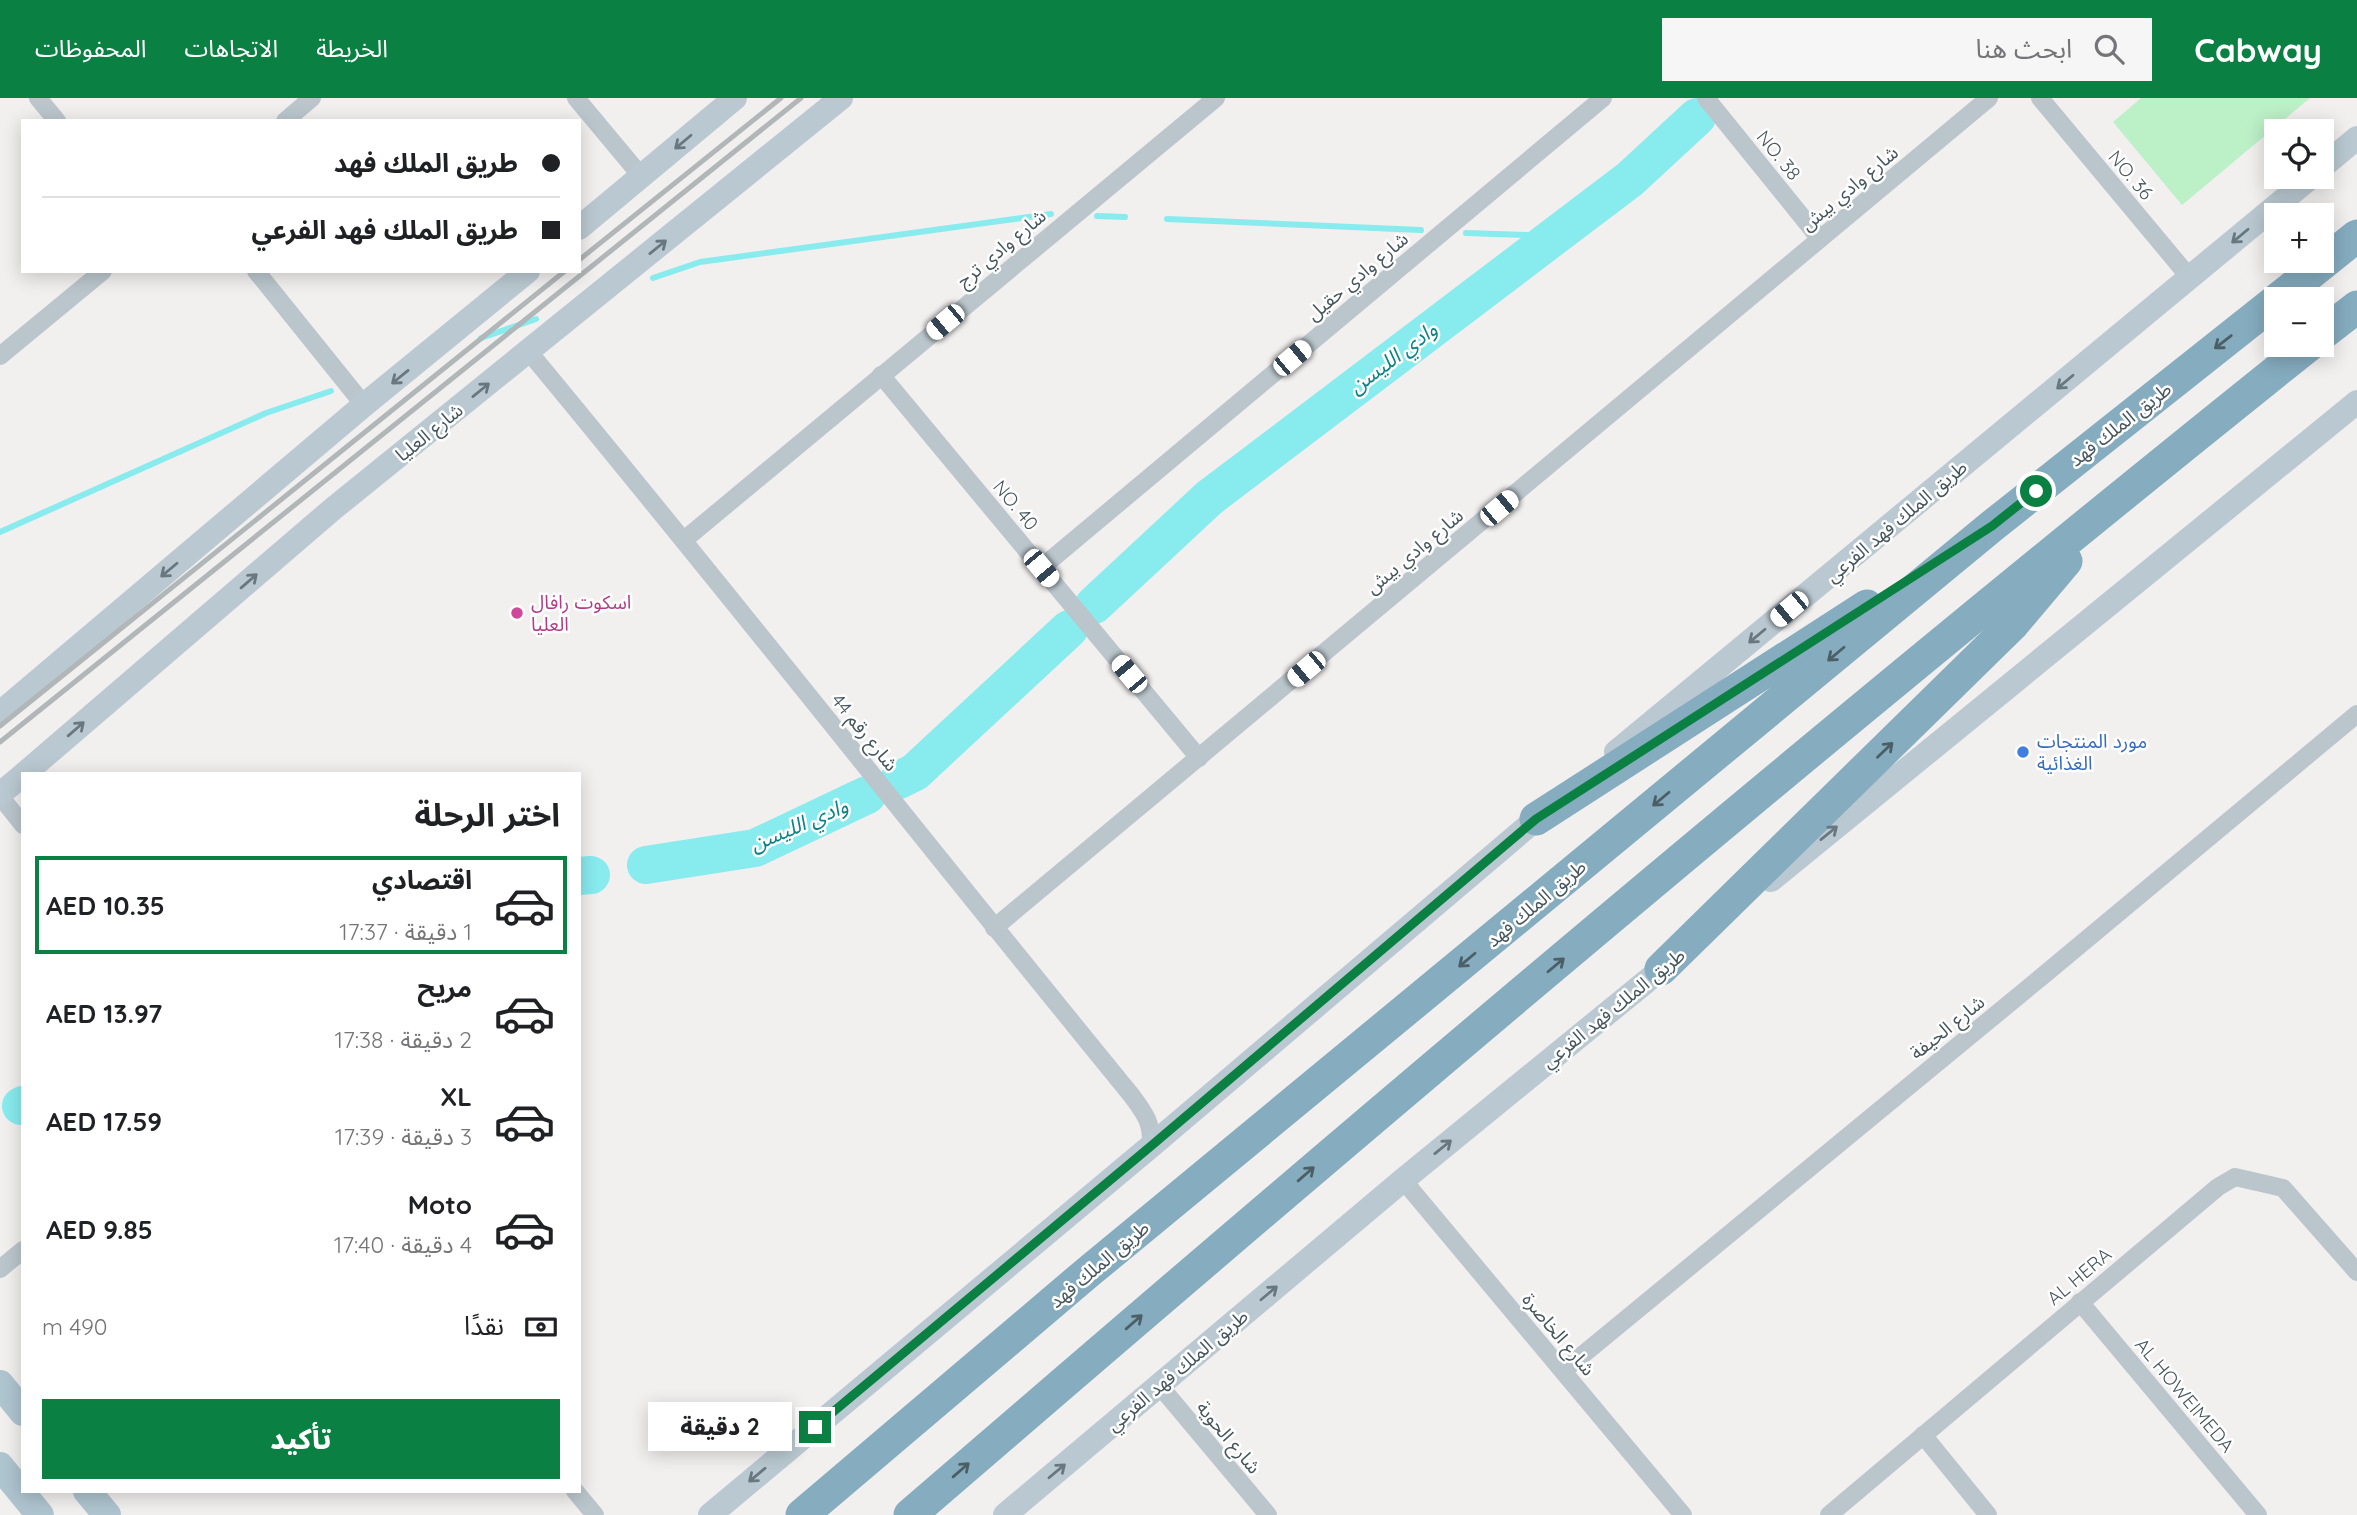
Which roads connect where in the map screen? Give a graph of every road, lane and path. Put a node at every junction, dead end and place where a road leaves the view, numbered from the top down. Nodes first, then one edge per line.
1 (38, 98) edge
2 (311, 98) edge
3 (576, 98) edge
4 (735, 98) edge
5 (841, 98) edge
6 (1216, 98) edge
7 (1603, 98) edge
8 (1706, 98) edge
9 (1989, 98) edge
10 (2040, 98) edge
11 (55, 119) edge
12 (287, 119) edge
13 (2357, 138) edge
14 (2334, 157) edge
15 (641, 176) junction
16 (2297, 189) edge
17 (581, 226) edge
18 (2357, 229) edge
19 (2357, 236) edge
20 (1820, 239) junction
21 (2334, 253) edge
22 (2334, 254) edge
23 (101, 273) edge
24 (258, 273) edge
25 (526, 273) edge
26 (2311, 273) edge
27 (2190, 278) junction
28 (2293, 287) edge
29 (2357, 307) edge
30 (2264, 310) edge
31 (2334, 325) edge
32 (529, 352) junction
33 (0, 356) edge
34 (2294, 357) edge
35 (881, 375) junction
36 (2357, 402) edge
37 (365, 405) junction
38 (2126, 491) junction
39 (1992, 526) junction
40 (684, 540) junction
41 (1041, 568) junction
42 (0, 713) edge
43 (2357, 714) edge
44 (1199, 758) junction
45 (25, 772) edge
46 (21, 776) edge
47 (0, 795) edge
48 (1536, 819) junction
49 (21, 822) edge
50 (994, 928) junction
51 (1661, 969) junction
52 (1151, 1146) junction
53 (1403, 1180) junction
54 (21, 1252) edge
55 (0, 1269) edge
56 (2357, 1272) edge
57 (2080, 1302) junction
58 (1563, 1371) junction
59 (0, 1384) edge
60 (1158, 1385) junction
61 (21, 1410) edge
62 (1923, 1435) junction
63 (0, 1466) edge
64 (21, 1492) edge
65 (22, 1493) edge
66 (89, 1493) edge
67 (577, 1493) edge
68 (40, 1515) edge
69 (107, 1515) edge
70 (595, 1515) edge
71 (710, 1515) edge
72 (802, 1515) edge
73 (910, 1515) edge
74 (1005, 1515) edge
75 (1268, 1515) edge
76 (1683, 1515) edge
77 (1829, 1515) edge
78 (1988, 1515) edge
79 (2258, 1515) edge

1 - 11 street
2 - 12 street
3 - 15 street
4 -> 15 main road
32 -> 5 main road, شارع العليا
6 - 35 street, شارع وادي ترج
7 - 41 street, شارع وادي حقيل
8 - 20 street, NO. 38
9 - 20 street, شارع وادي بيش
10 - 27 street, NO. 36
13 - 14 main road
15 - 17 main road
16 -> 27 main road, طريق الملك فهد الفرعي
18 - 21 highway
19 - 22 highway, طريق الملك فهد
20 - 44 street, شارع وادي بيش
23 - 33 street
24 - 37 street
25 -> 37 main road
26 - 28 highway, طريق الملك فهد
27 -> 48 main road, طريق الملك فهد الفرعي
29 - 31 highway
30 -> 39 highway, طريق الملك فهد
32 - 40 street, شارع رقم 44
45 -> 32 main road, شارع العليا
34 - 38 highway
35 - 40 street, شارع وادي ترج
35 - 41 street, NO. 40
51 -> 36 main road, طريق الملك فهد الفرعي
37 -> 42 main road
51 -> 38 highway
73 -> 38 highway
39 - 48 highway
39 -> 72 highway, طريق الملك فهد
40 - 50 street, شارع رقم 44
41 - 44 street, NO. 40
43 - 58 street, شارع الحيفة
44 - 50 street, شارع وادي بيش
46 - 47 main road, شارع العليا
47 - 49 street
48 - 52 main road, طريق الملك فهد الفرعي
50 - 52 street, شارع رقم 44
53 -> 51 main road, طريق الملك فهد الفرعي
52 -> 71 main road, طريق الملك فهد الفرعي
53 - 58 street, شارع الخاصرة
60 -> 53 main road, طريق الملك فهد الفرعي
54 - 55 street
56 - 57 street, AL HERA
57 - 62 street, AL HERA
57 - 79 street, AL HOWEIMEDA
58 - 76 street, شارع الخاصرة
59 - 61 main road
74 -> 60 main road, طريق الملك فهد الفرعي
60 - 75 street, شارع الحوية
62 - 77 street, AL HERA
62 - 78 street
63 - 64 main road
65 - 68 main road
66 - 69 main road
67 - 70 street

